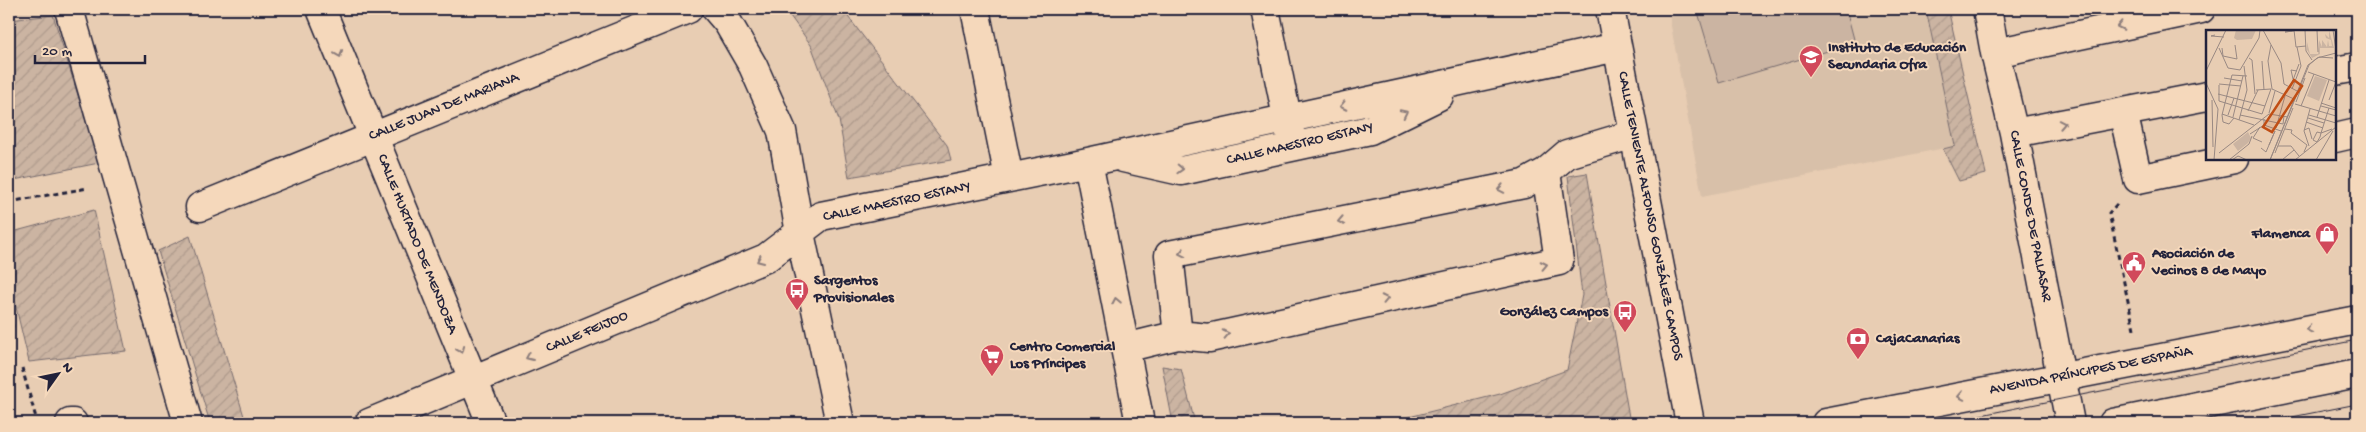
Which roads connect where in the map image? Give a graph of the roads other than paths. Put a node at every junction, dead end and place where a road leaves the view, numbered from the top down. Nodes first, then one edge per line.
1 (69, 9) edge
2 (321, 9) edge
3 (688, 9) edge
4 (716, 9) edge
5 (975, 9) edge
6 (1265, 9) edge
7 (1610, 9) edge
8 (1987, 9) edge
9 (2202, 9) edge
10 (1618, 47) junction
11 (1995, 53) junction
12 (2357, 67) edge
13 (2336, 71) edge
14 (1476, 78) junction
15 (2206, 96) edge
16 (2123, 112) junction
17 (1287, 118) junction
18 (2014, 133) junction
19 (2357, 133) edge
20 (1634, 134) junction
21 (372, 136) junction
22 (2336, 138) edge
23 (1293, 147) junction
24 (1116, 156) junction
25 (2229, 160) edge
26 (1088, 162) junction
27 (1546, 172) junction
28 (1009, 178) junction
29 (200, 208) dead end
30 (800, 232) junction
31 (2357, 320) edge
32 (1178, 335) junction
33 (1125, 348) junction
34 (2357, 374) edge
35 (2061, 376) junction
36 (473, 380) junction
37 (188, 423) edge
38 (369, 423) edge
39 (491, 423) edge
40 (840, 423) edge
41 (1140, 423) edge
42 (1690, 423) edge
43 (1826, 423) edge
44 (2070, 423) edge
45 (2113, 423) edge

1 - 37 street
2 -> 21 street, CALLE HURTADO DE MENDOZA
3 - 21 street, CALLE JUAN DE MARIANA
4 - 30 street
5 - 28 street
6 - 17 street
7 - 10 street, CALLE TENIENTE ALFONSO GONZÁLEZ CAMPOS
8 - 11 street, CALLE CONDE DE PALLASAR
9 -> 11 street
10 - 14 street, CALLE MAESTRO ESTANY
10 - 20 street, CALLE TENIENTE ALFONSO GONZÁLEZ CAMPOS
11 - 18 street, CALLE CONDE DE PALLASAR
12 - 13 street
14 -> 17 street, CALLE MAESTRO ESTANY
23 -> 14 street, CALLE MAESTRO ESTANY
15 - 16 street
18 -> 16 street
16 - 25 street
17 - 23 street
17 - 24 street, CALLE MAESTRO ESTANY
18 - 35 street, CALLE CONDE DE PALLASAR
19 - 22 street
20 - 27 street
20 - 42 street, CALLE TENIENTE ALFONSO GONZÁLEZ CAMPOS
21 - 29 street, CALLE JUAN DE MARIANA
21 -> 36 street, CALLE HURTADO DE MENDOZA
24 -> 23 street, CALLE MAESTRO ESTANY
24 - 26 street, CALLE MAESTRO ESTANY
26 - 28 street, CALLE MAESTRO ESTANY
33 -> 26 street
27 -> 32 street
32 -> 27 street
28 - 30 street, CALLE MAESTRO ESTANY
30 -> 36 street, CALLE FEIJOO
30 - 40 street
31 -> 35 street, AVENIDA PRÍNCIPES DE ESPAÑA
32 - 33 street
33 - 41 street
34 - 45 street
35 -> 43 street, AVENIDA PRÍNCIPES DE ESPAÑA
35 - 44 street, CALLE CONDE DE PALLASAR
36 - 38 street, CALLE FEIJOO
36 - 39 street, CALLE HURTADO DE MENDOZA

